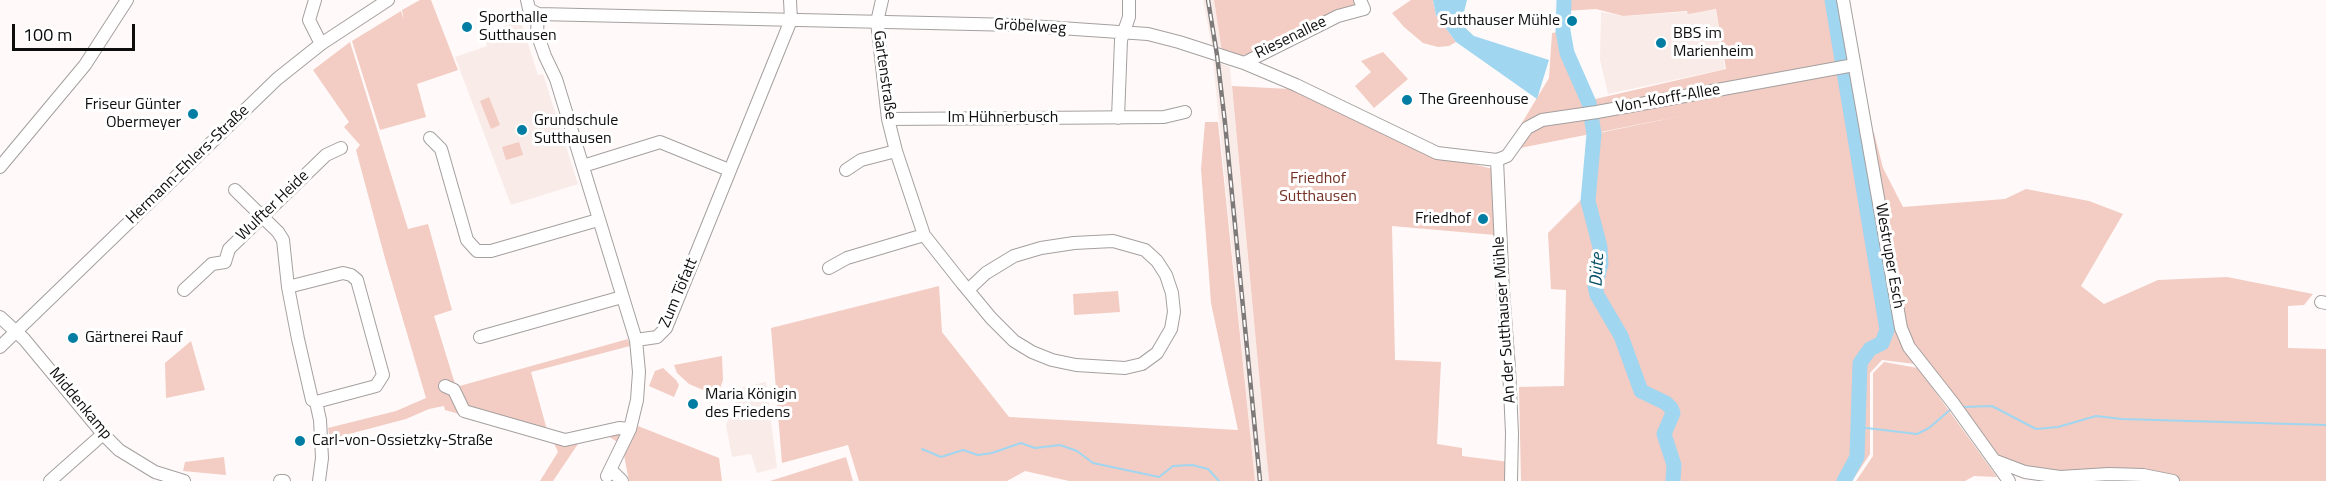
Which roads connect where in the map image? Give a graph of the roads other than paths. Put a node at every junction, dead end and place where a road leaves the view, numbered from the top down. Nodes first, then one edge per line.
1 (127, 0) edge
2 (315, 0) edge
3 (388, 0) edge
4 (526, 0) edge
5 (790, 0) edge
6 (882, 0) edge
7 (1129, 0) edge
8 (1360, 0) edge
9 (1843, 0) edge
10 (538, 14) junction
11 (791, 20) junction
12 (877, 22) junction
13 (1124, 32) junction
14 (321, 44) junction
15 (1244, 63) junction
16 (1847, 67) junction
17 (1185, 112) dead end
18 (1118, 118) junction
19 (888, 119) junction
20 (430, 138) dead end
21 (341, 148) dead end
22 (896, 151) junction
23 (1497, 160) junction
24 (583, 166) junction
25 (0, 167) edge
26 (729, 170) junction
27 (846, 170) dead end
28 (235, 190) dead end
29 (262, 216) junction
30 (598, 220) junction
31 (924, 235) junction
32 (829, 268) dead end
33 (288, 287) junction
34 (184, 290) dead end
35 (968, 290) junction
36 (622, 297) junction
37 (0, 317) edge
38 (16, 331) junction
39 (480, 338) dead end
40 (636, 340) junction
41 (0, 346) edge
42 (445, 386) dead end
43 (316, 402) junction
44 (630, 429) junction
45 (103, 434) junction
46 (1996, 461) junction
47 (50, 481) edge
48 (184, 481) edge
49 (320, 481) edge
50 (622, 481) edge
51 (1511, 481) edge
52 (2009, 481) edge
53 (2173, 481) edge

1 - 25 street
2 - 14 street
3 - 14 street, Hermann-Ehlers-Straße
4 - 10 street
5 - 11 street
6 - 12 street, Gartenstraße
7 - 13 street
8 - 15 street, Riesenallee
9 - 16 street, Westruper Esch
10 - 11 street, Gröbelweg
10 - 24 street
11 - 12 street, Gröbelweg
11 - 26 street, Zum Töfatt
12 - 13 street, Gröbelweg
12 - 19 street, Gartenstraße
13 - 15 street, Gröbelweg
13 - 18 street
14 - 38 street, Hermann-Ehlers-Straße
15 - 23 street, Gröbelweg
16 - 23 street, Von-Korff-Allee
16 - 46 street, Westruper Esch
17 - 18 street, Im Hühnerbusch
18 - 19 street, Im Hühnerbusch
19 - 22 street, Gartenstraße
20 - 30 street
21 - 29 street, Wulfter Heide
22 - 27 street
22 - 31 street, Gartenstraße
23 - 51 street, An der Sutthauser Mühle
24 - 26 street
24 - 30 street
26 - 40 street, Zum Töfatt
28 - 29 street
29 - 33 street
29 - 34 street, Wulfter Heide
30 - 36 street
31 - 32 street
31 - 35 street, Gartenstraße
33 - 43 street
33 - 43 street
35 - 35 street, Gartenstraße
36 - 39 street
36 - 40 street
37 - 38 street, Middenkamp
38 - 41 street, Hermann-Ehlers-Straße
38 - 45 street, Middenkamp
40 - 44 street
42 - 44 street
43 - 49 street
44 - 50 street
45 - 47 street
45 - 48 street, Middenkamp
46 - 52 street, Westruper Esch
46 - 53 street

